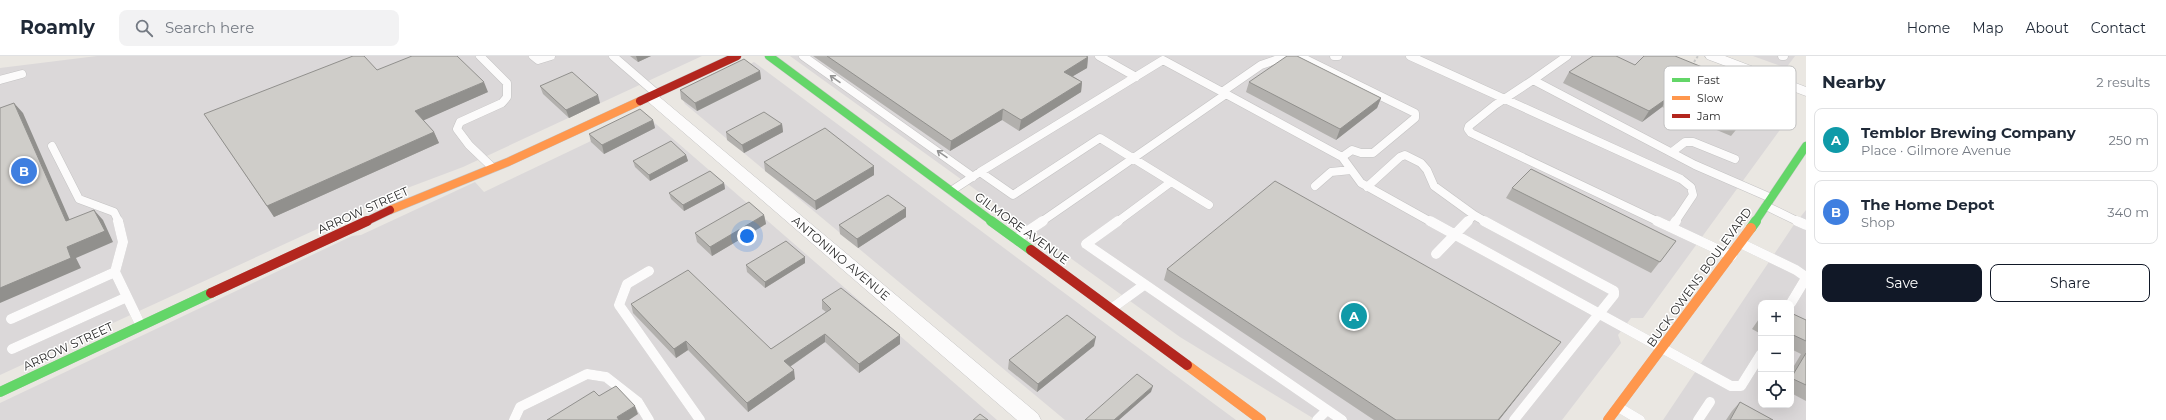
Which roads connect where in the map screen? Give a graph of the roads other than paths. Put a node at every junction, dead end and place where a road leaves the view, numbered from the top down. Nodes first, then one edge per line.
1 (480, 56) edge
2 (533, 56) edge
3 (551, 56) edge
4 (613, 56) edge
5 (737, 56) edge
6 (769, 56) edge
7 (803, 56) edge
8 (1099, 56) edge
9 (1155, 56) edge
10 (1288, 56) edge
11 (1299, 56) edge
12 (1334, 56) edge
13 (1338, 56) edge
14 (1410, 56) edge
15 (1553, 56) edge
16 (1712, 56) edge
17 (1564, 58) edge
18 (1163, 60) junction
19 (1738, 66) edge
20 (22, 74) dead end
21 (1136, 77) junction
22 (0, 80) edge
23 (1534, 80) junction
24 (1796, 88) edge
25 (1806, 92) edge
26 (1224, 93) junction
27 (654, 95) junction
28 (1504, 98) junction
29 (52, 146) dead end
30 (1806, 146) edge
31 (1672, 152) junction
32 (1342, 157) junction
33 (1133, 158) junction
34 (1735, 159) dead end
35 (493, 168) junction
36 (1351, 170) junction
37 (977, 174) junction
38 (1171, 182) junction
39 (1316, 186) dead end
40 (1367, 187) junction
41 (951, 191) junction
42 (1768, 202) junction
43 (1209, 205) dead end
44 (1474, 215) junction
45 (1806, 225) edge
46 (1672, 227) junction
47 (1456, 235) junction
48 (1016, 239) junction
49 (1740, 243) junction
50 (1436, 254) dead end
51 (1732, 256) junction
52 (649, 271) dead end
53 (115, 272) junction
54 (1806, 278) edge
55 (1144, 285) junction
56 (126, 296) junction
57 (1793, 300) edge
58 (1111, 309) junction
59 (1599, 314) junction
60 (11, 318) dead end
61 (141, 326) junction
62 (1662, 348) junction
63 (12, 349) dead end
64 (1758, 359) edge
65 (0, 392) edge
66 (1710, 402) dead end
67 (1618, 407) junction
68 (1327, 410) junction
69 (514, 420) edge
70 (649, 420) edge
71 (700, 420) edge
72 (1031, 420) edge
73 (1261, 420) edge
74 (1317, 420) edge
75 (1342, 420) edge
76 (1514, 420) edge
77 (1608, 420) edge
78 (1640, 420) edge
79 (1698, 420) edge

1 - 35 lane
2 - 3 lane
4 - 27 lane
5 - 27 street, ARROW STREET
6 - 41 street, GILMORE AVENUE
37 -> 7 lane
8 - 21 lane
9 - 18 lane
10 - 26 lane
11 - 32 lane
12 - 13 lane
14 - 28 lane
15 - 17 lane
16 - 19 street
17 - 23 lane
18 - 21 lane
18 - 26 lane
20 - 22 lane
21 - 37 lane
23 - 28 lane
23 - 31 lane
24 - 25 street
26 - 32 lane
26 - 33 lane
27 - 35 street, ARROW STREET
27 - 72 street, ANTONINO AVENUE
28 - 46 lane
28 - 46 lane
29 - 53 lane
30 - 42 street, BUCK OWENS BOULEVARD
31 - 34 lane
31 - 42 lane
32 - 36 lane
33 - 37 lane
33 - 38 lane
33 - 48 lane
35 - 61 street, ARROW STREET
36 - 39 lane
36 - 40 lane
37 - 41 lane
38 - 43 lane
38 - 55 lane
40 - 44 lane
40 - 47 lane
41 - 48 street, GILMORE AVENUE
42 - 45 lane
42 - 49 street, BUCK OWENS BOULEVARD
44 - 47 lane
44 - 59 lane
46 - 51 lane
47 - 50 lane
47 - 59 lane
48 - 58 street, GILMORE AVENUE
49 - 51 street, BUCK OWENS BOULEVARD
49 - 54 lane
51 - 62 street, BUCK OWENS BOULEVARD
52 - 71 lane
53 - 56 lane
53 - 60 lane
54 - 57 lane
55 - 58 lane
55 - 68 lane
56 - 61 lane
56 - 63 lane
58 - 73 street, GILMORE AVENUE
59 - 62 lane
59 - 76 lane
61 - 65 street, ARROW STREET
62 - 64 lane
62 - 67 street, BUCK OWENS BOULEVARD
66 - 79 lane
67 - 77 street, BUCK OWENS BOULEVARD
67 - 78 lane
68 - 74 lane
68 - 75 lane
69 - 70 lane

